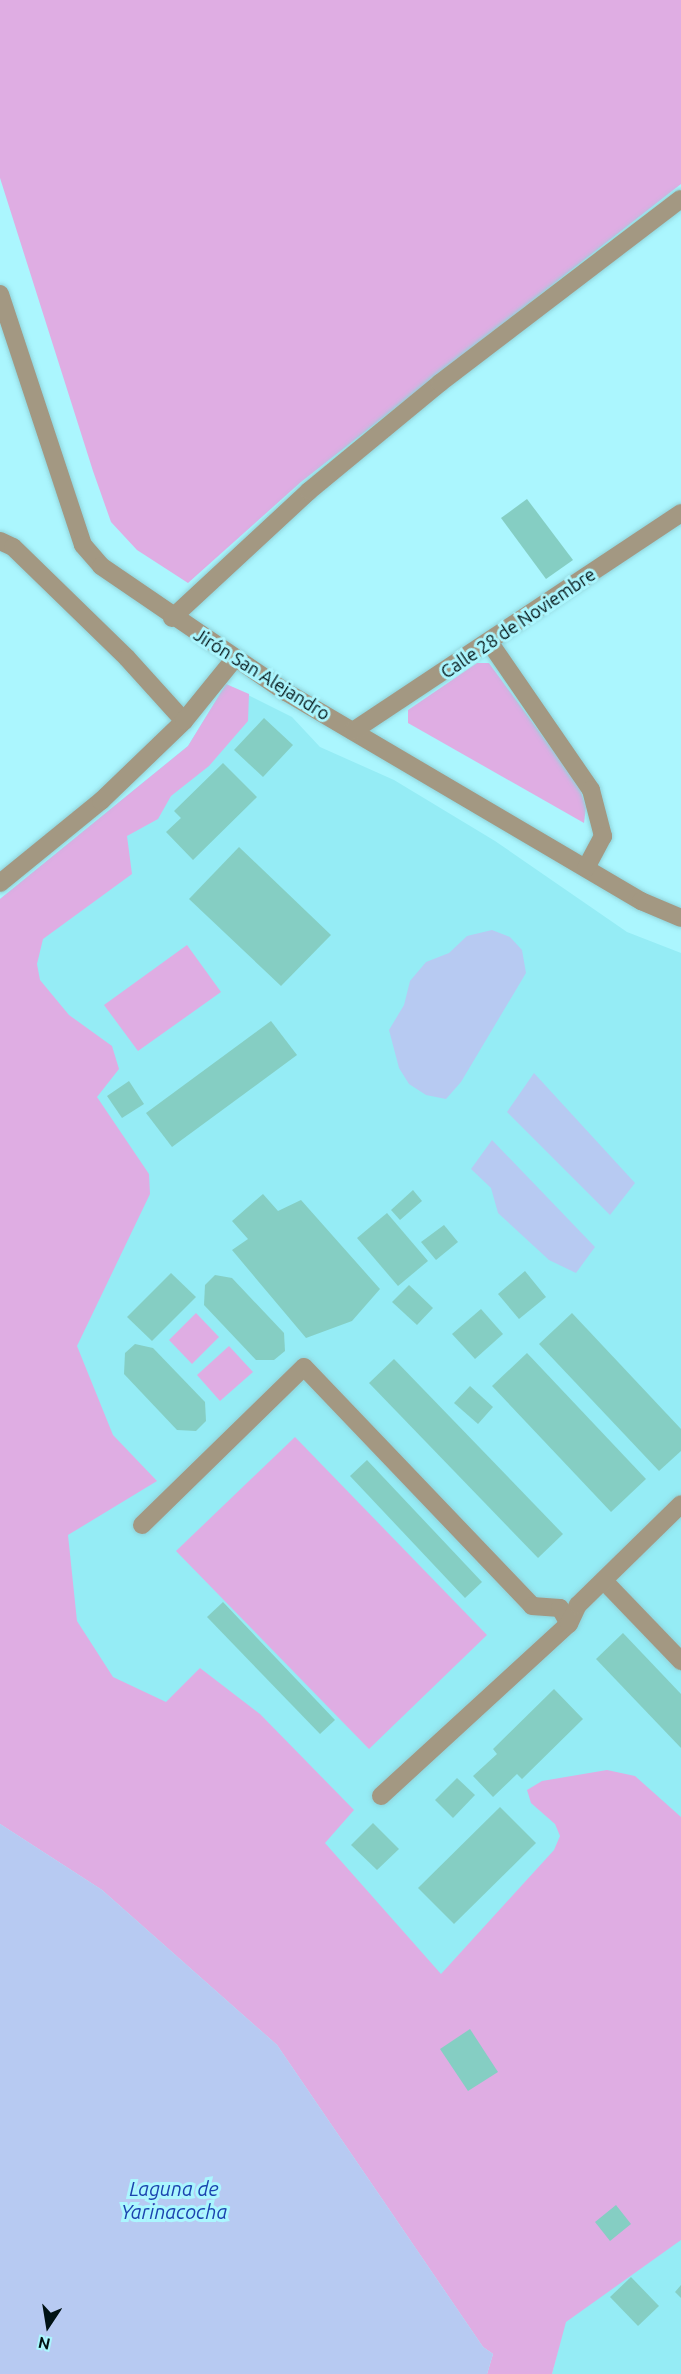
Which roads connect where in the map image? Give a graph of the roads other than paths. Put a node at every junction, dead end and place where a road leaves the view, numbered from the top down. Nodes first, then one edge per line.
1 (681, 199) edge
2 (0, 294) edge
3 (681, 513) edge
4 (0, 541) edge
5 (172, 618) junction
6 (490, 643) junction
7 (235, 658) junction
8 (184, 721) junction
9 (353, 731) junction
10 (586, 868) junction
11 (0, 882) edge
12 (681, 918) edge
13 (678, 1513) edge
14 (142, 1525) dead end
15 (605, 1582) junction
16 (569, 1624) junction
17 (681, 1661) edge
18 (381, 1796) dead end

1 - 5 street
2 - 5 street, Jirón San Alejandro
3 - 6 street, Calle 28 de Noviembre
4 - 8 street
5 - 7 street, Jirón San Alejandro
6 - 9 street, Calle 28 de Noviembre
6 - 10 street
7 - 8 street
7 - 9 street, Jirón San Alejandro
8 - 11 street
9 - 10 street, Jirón San Alejandro
10 - 12 street, Jirón San Alejandro
13 - 15 street
14 - 16 street
15 - 16 street
15 - 17 street
16 - 18 street

